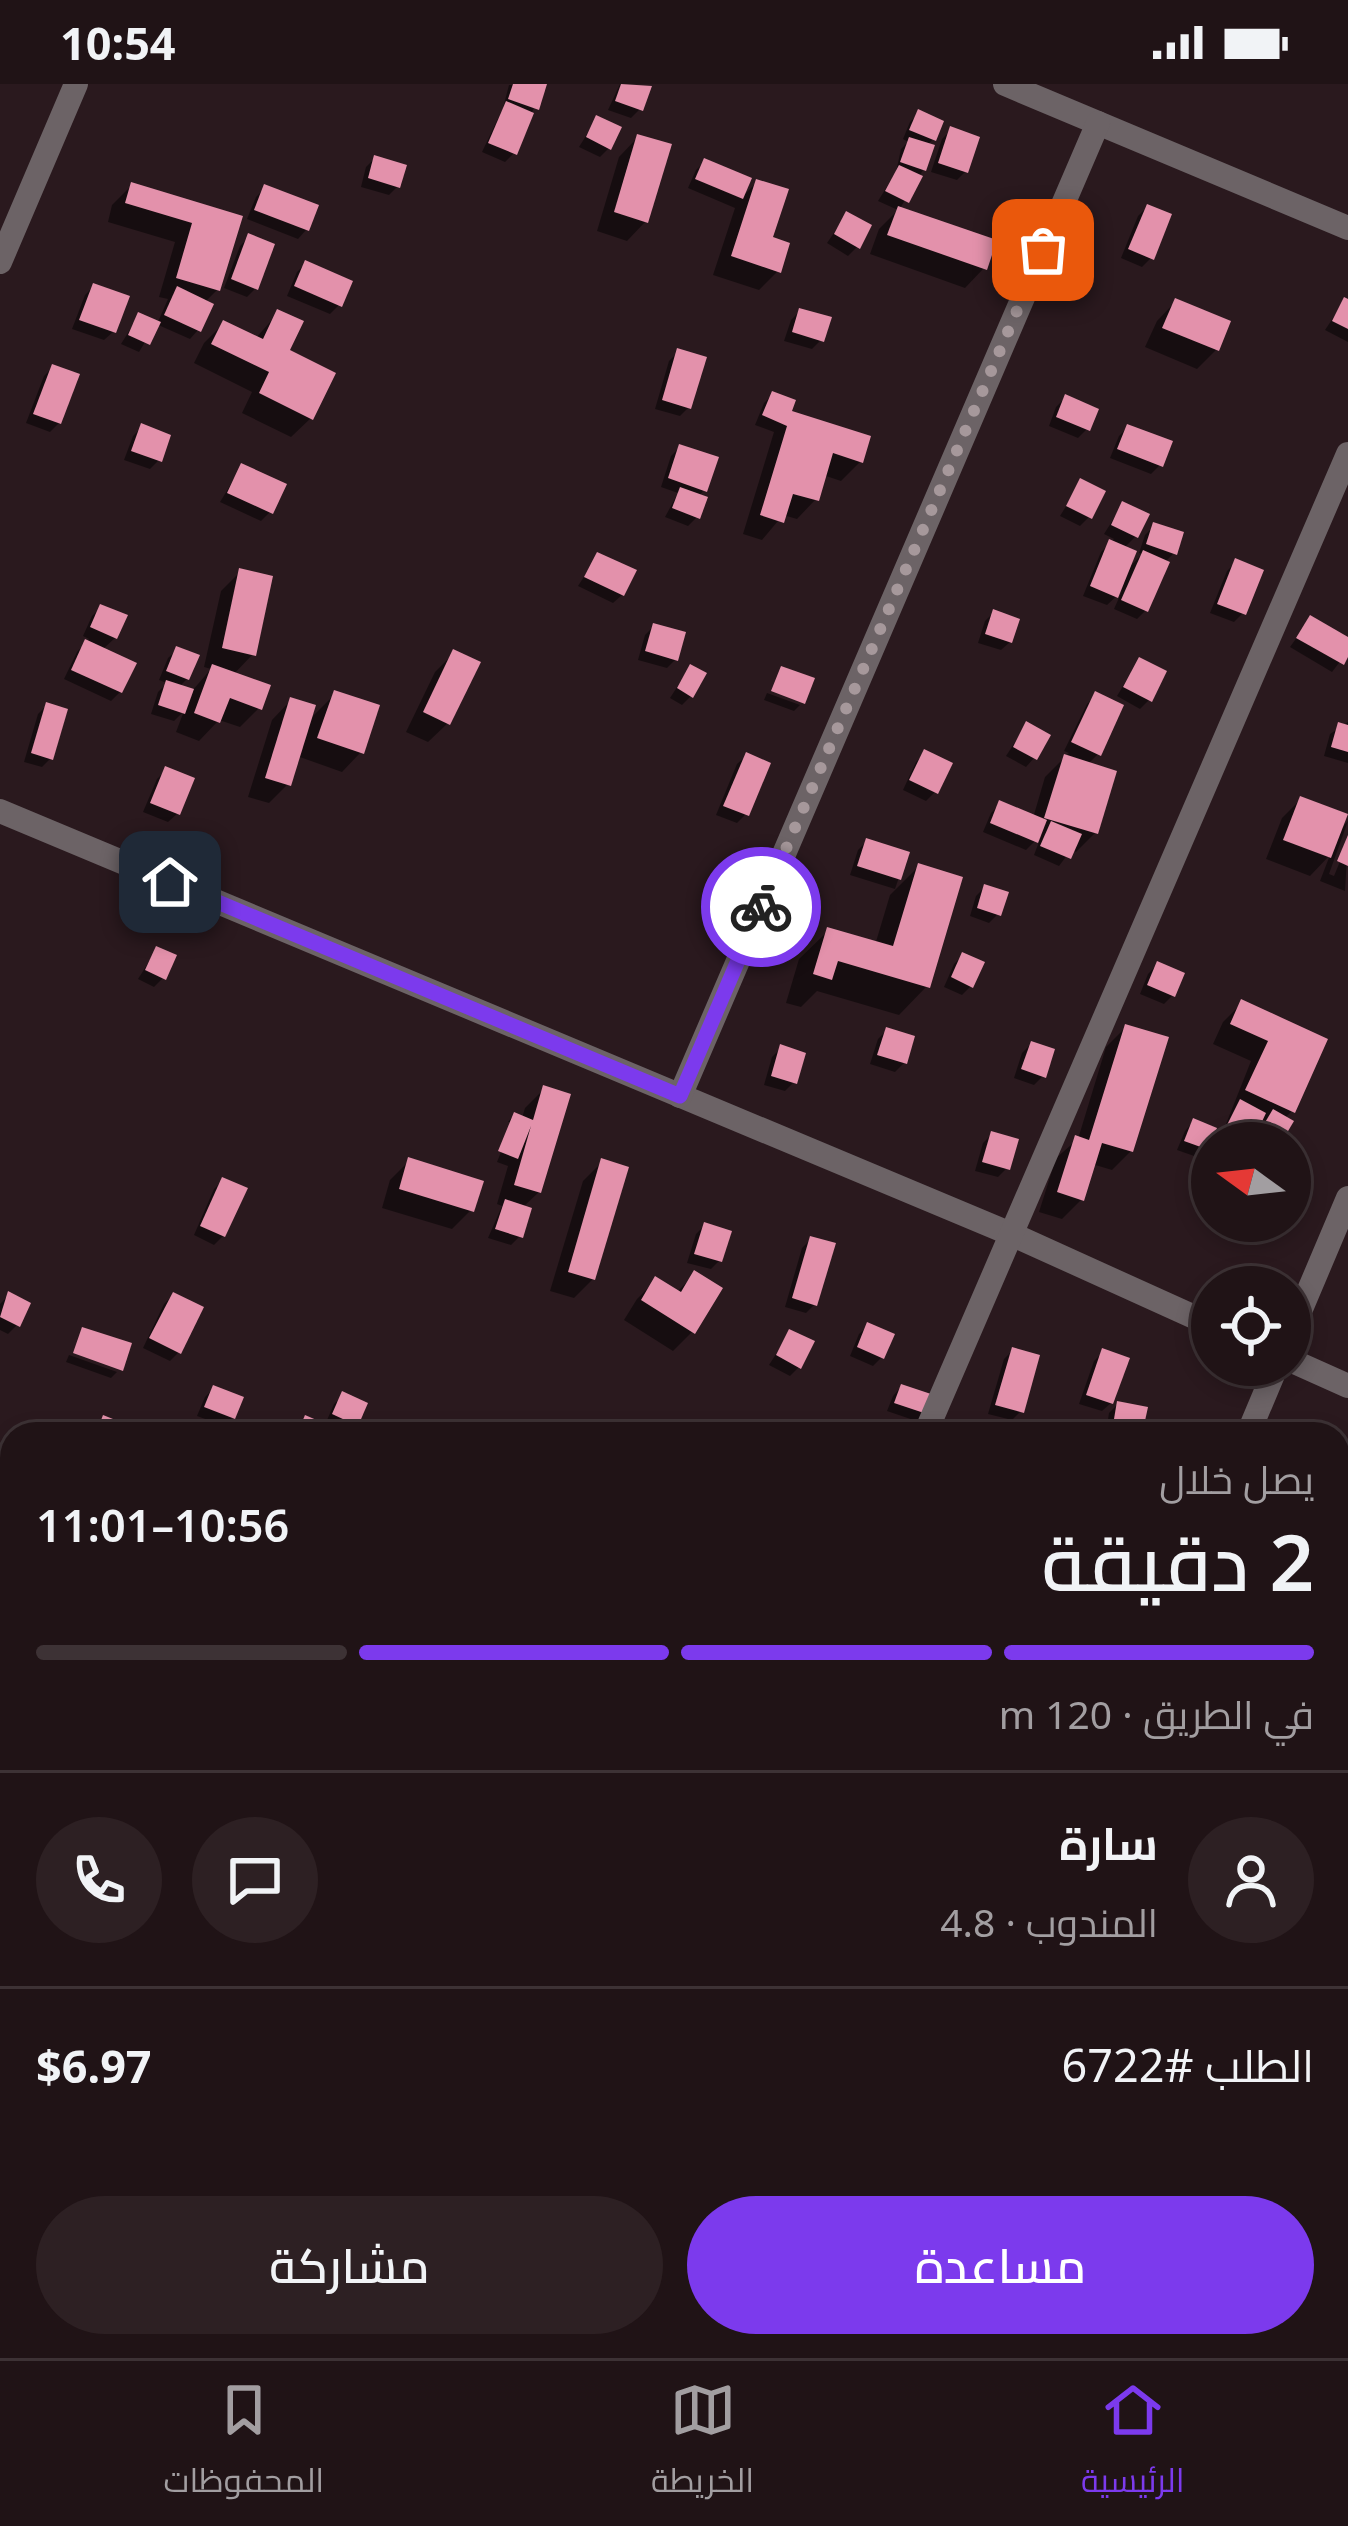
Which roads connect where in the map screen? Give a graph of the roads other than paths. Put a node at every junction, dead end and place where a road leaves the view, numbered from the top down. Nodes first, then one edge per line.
1 (76, 84) edge
2 (1005, 84) edge
3 (1098, 123) junction
4 (1348, 228) edge
5 (0, 262) edge
6 (1348, 454) edge
7 (0, 811) edge
8 (680, 1096) junction
9 (1348, 1198) edge
10 (1011, 1234) junction
11 (1311, 1285) edge
12 (1191, 1315) edge
13 (1311, 1369) edge
14 (1268, 1386) edge
15 (1348, 1386) edge
16 (930, 1422) edge
17 (1253, 1422) edge

1 - 5 street
2 - 3 street
3 - 4 street
3 - 8 street
6 - 10 street
7 - 8 street
8 - 10 street
9 - 11 street
10 - 12 street
10 - 16 street
13 - 15 street
14 - 17 street

